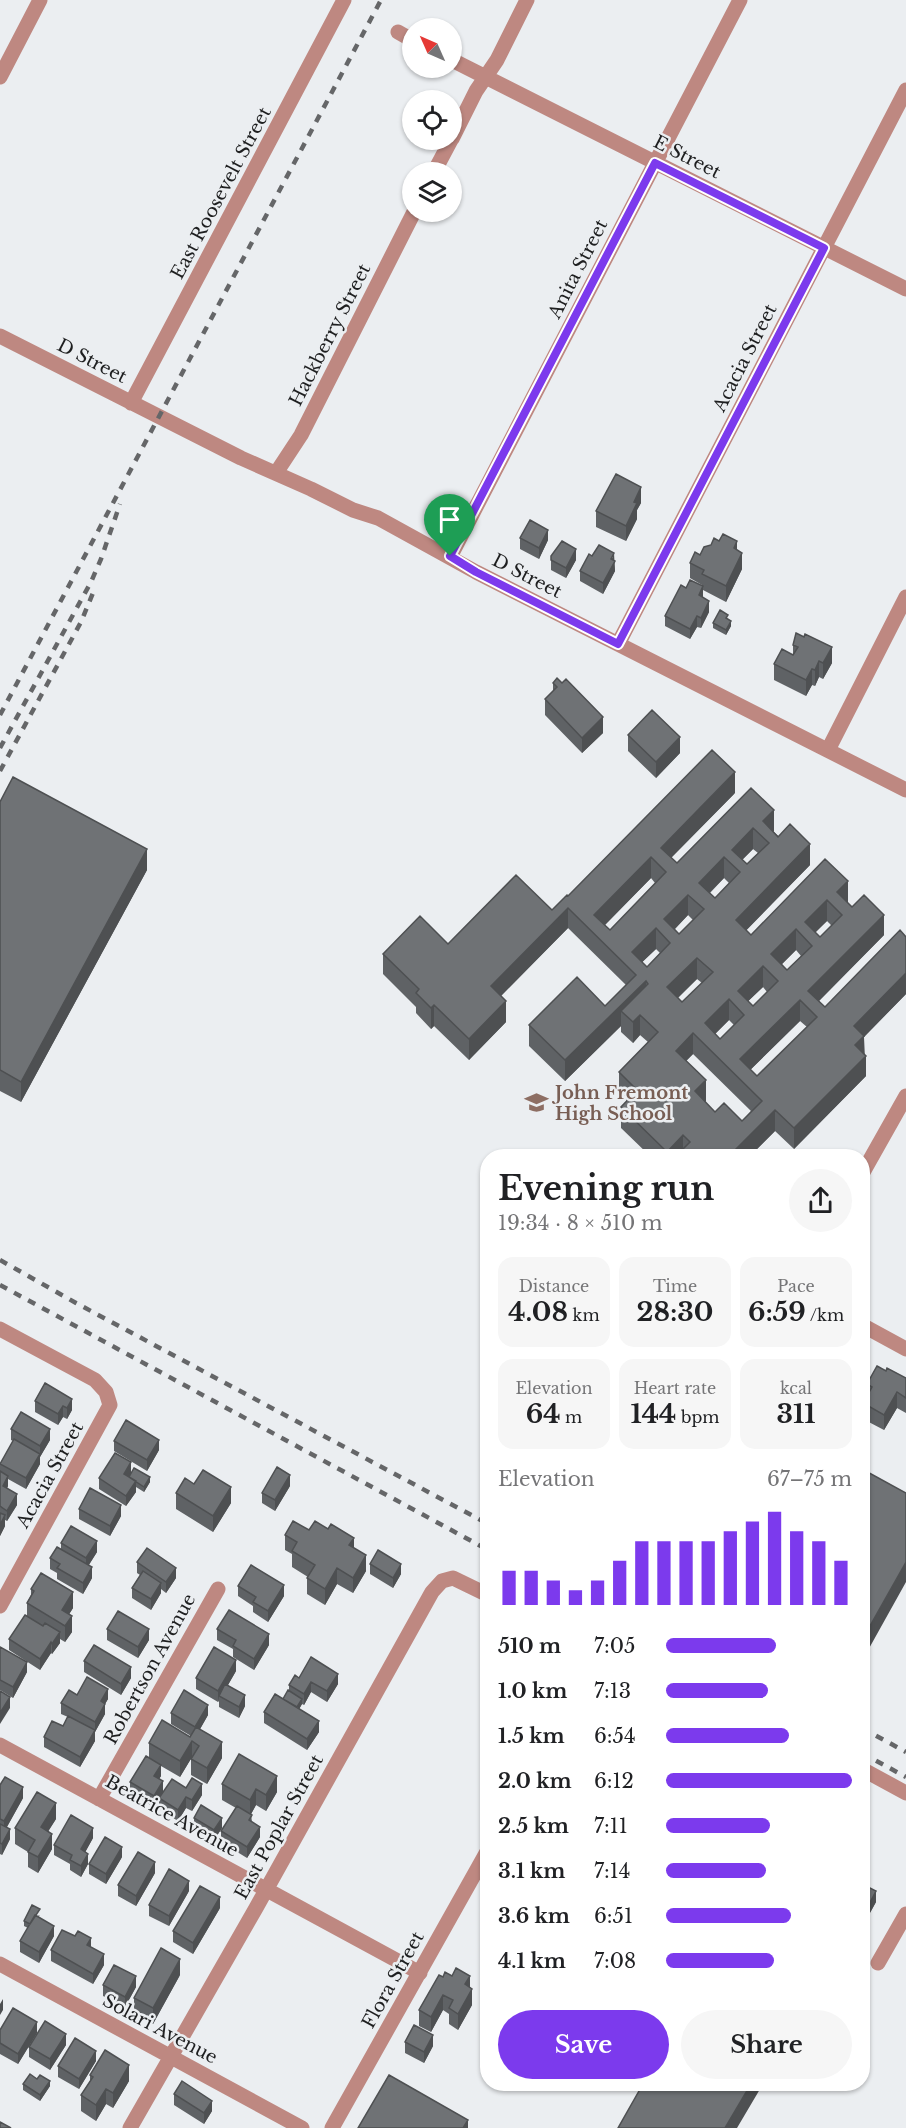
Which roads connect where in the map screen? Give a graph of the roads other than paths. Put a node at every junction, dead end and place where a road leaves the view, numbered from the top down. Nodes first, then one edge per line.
1 (40, 0) edge
2 (526, 0) edge
3 (740, 0) edge
4 (341, 1) edge
5 (398, 32) dead end
6 (402, 34) edge
7 (462, 65) edge
8 (0, 77) edge
9 (486, 78) junction
10 (906, 90) edge
11 (462, 118) edge
12 (655, 163) junction
13 (409, 222) edge
14 (824, 248) junction
15 (906, 289) edge
16 (0, 336) edge
17 (131, 403) junction
18 (276, 473) junction
19 (450, 556) junction
20 (906, 597) edge
21 (618, 644) junction
22 (828, 750) junction
23 (906, 790) edge
24 (906, 1096) edge
25 (902, 1114) edge
26 (870, 1162) edge
27 (0, 1329) edge
28 (870, 1329) edge
29 (906, 1349) edge
30 (218, 1589) dead end
31 (480, 1592) edge
32 (0, 1606) edge
33 (0, 1745) edge
34 (870, 1773) edge
35 (906, 1793) edge
36 (99, 1799) junction
37 (480, 1864) edge
38 (265, 1890) junction
39 (906, 1914) edge
40 (0, 1964) edge
41 (878, 1964) dead end
42 (420, 1973) junction
43 (170, 2057) junction
44 (130, 2128) edge
45 (302, 2128) edge
46 (332, 2128) edge

1 - 8 street
2 - 9 street
3 - 12 street, Anita Street
4 - 17 street, East Roosevelt Street
5 - 6 street
7 - 9 street, E Street
9 - 11 street
9 - 12 street, E Street
10 - 14 street, Acacia Street
12 - 14 street, E Street
12 - 19 street, Anita Street
13 - 18 street, Hackberry Street
14 - 15 street, E Street
14 - 21 street, Acacia Street
16 - 17 street, D Street
17 - 18 street, D Street
18 - 19 street, D Street
19 - 21 street, D Street
20 - 22 street
21 - 22 street, D Street
22 - 23 street, D Street
24 - 25 street
25 - 26 street
27 - 32 street, Acacia Street
28 - 29 street
30 - 36 street, Robertson Avenue
31 - 38 street, East Poplar Street
33 - 36 street, Beatrice Avenue
34 - 35 street
36 - 38 street, Beatrice Avenue
37 - 42 street, Flora Street
38 - 42 street, Beatrice Avenue
38 - 43 street, East Poplar Street
39 - 41 street
40 - 43 street, Solari Avenue
42 - 46 street, Flora Street
43 - 44 street, East Poplar Street
43 - 45 street, Solari Avenue

